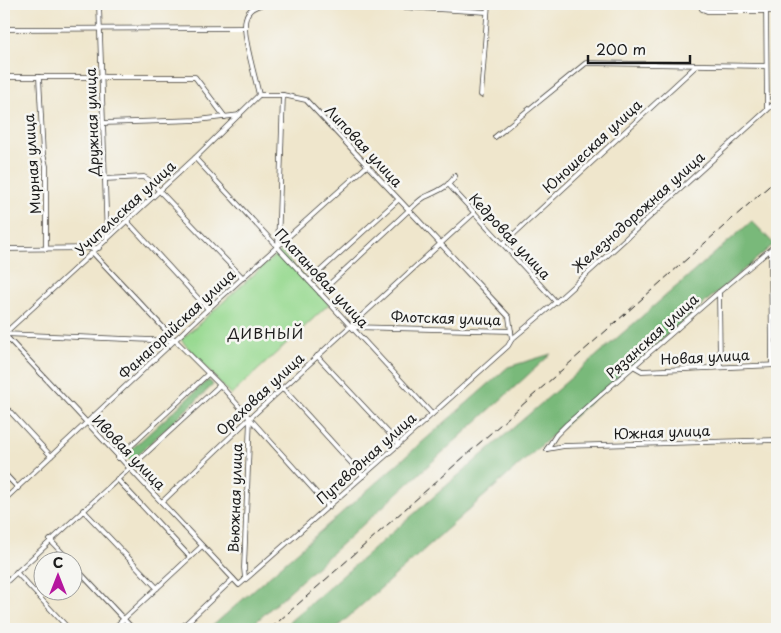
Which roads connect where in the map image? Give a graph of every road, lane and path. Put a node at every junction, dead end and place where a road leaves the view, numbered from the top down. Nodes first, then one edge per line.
1 (99, 4) edge
2 (264, 4) edge
3 (353, 4) edge
4 (488, 4) edge
5 (700, 4) edge
6 (766, 4) edge
7 (766, 11) junction
8 (487, 12) junction
9 (777, 12) edge
10 (245, 28) junction
11 (4, 29) edge
12 (99, 30) junction
13 (696, 66) junction
14 (766, 66) junction
15 (4, 78) edge
16 (39, 78) junction
17 (101, 78) junction
18 (283, 95) junction
19 (481, 95) dead end
20 (259, 96) junction
21 (777, 101) edge
22 (767, 110) junction
23 (241, 115) junction
24 (224, 117) junction
25 (103, 123) junction
26 (495, 138) dead end
27 (195, 158) junction
28 (368, 165) junction
29 (455, 176) dead end
30 (105, 178) junction
31 (448, 184) junction
32 (161, 190) junction
33 (398, 200) junction
34 (409, 210) junction
35 (474, 213) junction
36 (127, 221) junction
37 (107, 240) junction
38 (440, 243) junction
39 (504, 244) junction
40 (777, 244) edge
41 (278, 247) junction
42 (99, 248) junction
43 (4, 249) edge
44 (46, 249) junction
45 (771, 249) junction
46 (93, 253) junction
47 (243, 278) junction
48 (309, 281) junction
49 (719, 292) junction
50 (320, 293) junction
51 (556, 302) junction
52 (208, 308) junction
53 (351, 326) junction
54 (511, 331) junction
55 (4, 334) edge
56 (512, 339) junction
57 (176, 341) junction
58 (317, 356) junction
59 (772, 365) junction
60 (777, 366) edge
61 (635, 367) junction
62 (720, 367) junction
63 (208, 373) junction
64 (220, 384) junction
65 (283, 388) junction
66 (4, 405) edge
67 (432, 414) junction
68 (250, 418) junction
69 (86, 423) junction
70 (777, 440) edge
71 (399, 444) junction
72 (547, 449) joint
73 (51, 456) junction
74 (118, 458) junction
75 (128, 468) junction
76 (4, 473) edge
77 (362, 476) junction
78 (117, 479) junction
79 (18, 488) junction
80 (4, 500) edge
81 (162, 502) junction
82 (329, 507) junction
83 (83, 510) junction
84 (50, 540) junction
85 (202, 546) junction
86 (60, 550) edge
87 (190, 557) junction
88 (16, 572) junction
89 (82, 575) edge
90 (246, 578) junction
91 (233, 579) junction
92 (4, 584) edge
93 (238, 585) joint
94 (157, 588) junction
95 (124, 619) junction
96 (4, 626) edge
97 (7, 629) edge
98 (69, 629) edge
99 (113, 629) edge
100 (133, 629) edge
101 (180, 629) edge

1 - 12 street, Дружная улица
2 - 10 street
3 - 8 street
4 - 8 street
5 - 7 street
6 - 7 street
7 - 9 street
7 - 14 street
8 - 19 street
10 - 12 street
10 - 20 street
11 - 12 street
12 - 17 street, Дружная улица
13 - 14 street
13 - 26 street
13 - 39 street, Юношеская улица
14 - 22 street
15 - 16 street
16 - 17 street
16 - 44 street, Мирная улица
17 - 24 street
17 - 25 street, Дружная улица
18 - 20 street, Липовая улица
18 - 28 street, Липовая улица
18 - 41 street
20 - 23 street, Учительская улица
21 - 22 street, Железнодорожная улица
22 - 51 street, Железнодорожная улица
23 - 24 street
23 - 27 street, Учительская улица
24 - 25 street
25 - 30 street, Дружная улица
27 - 32 street, Учительская улица
27 - 41 street, Платановая улица
28 - 33 street, Липовая улица
28 - 41 street, Фанагорийская улица
29 - 31 street
30 - 32 street
30 - 37 street, Дружная улица
31 - 34 street
31 - 35 street, Кедровая улица
32 - 36 street, Учительская улица
32 - 47 street
33 - 34 street, Липовая улица
33 - 48 street
34 - 38 street, Липовая улица
34 - 50 street
35 - 38 street, Ореховая улица
35 - 39 street, Кедровая улица
36 - 37 street, Учительская улица
36 - 52 street
37 - 42 street, Учительская улица
38 - 53 street, Ореховая улица
38 - 54 street, Липовая улица
39 - 51 street, Кедровая улица
40 - 45 street, Рязанская улица
41 - 47 street, Фанагорийская улица
41 - 48 street, Платановая улица
42 - 44 street
42 - 46 street, Учительская улица
43 - 44 street
45 - 49 street, Рязанская улица
45 - 59 street
46 - 55 street, Учительская улица
46 - 57 street
47 - 52 street, Фанагорийская улица
48 - 50 street, Платановая улица
49 - 61 street, Рязанская улица
49 - 62 street
50 - 53 street, Платановая улица
51 - 56 street, Железнодорожная улица
52 - 57 street, Фанагорийская улица
53 - 54 street, Флотская улица
53 - 58 street, Ореховая улица
53 - 67 street, Платановая улица
54 - 56 street
55 - 57 street
55 - 69 street, Ивовая улица
56 - 67 street, Путеводная улица
57 - 63 street
57 - 69 street, Фанагорийская улица
58 - 65 street, Ореховая улица
58 - 71 street
59 - 60 street, Новая улица
59 - 62 street, Новая улица
61 - 62 street, Новая улица
61 - 72 street, Рязанская улица
63 - 64 street
63 - 74 street
64 - 68 street
64 - 75 street
65 - 68 street, Ореховая улица
65 - 77 street
66 - 73 street
67 - 71 street, Путеводная улица
68 - 81 street, Ореховая улица
68 - 82 street
68 - 90 street, Вьюжная улица
69 - 73 street, Фанагорийская улица
69 - 74 street, Ивовая улица
70 - 72 street, Южная улица
71 - 77 street, Путеводная улица
73 - 79 street, Фанагорийская улица
74 - 75 street, Ивовая улица
75 - 78 street
75 - 81 street, Ивовая улица
76 - 79 street
77 - 82 street, Путеводная улица
78 - 83 street
78 - 87 street, Ивовая улица
79 - 80 street, Фанагорийская улица
81 - 85 street, Ивовая улица
82 - 90 street, Путеводная улица
83 - 84 street
83 - 94 street
84 - 86 street
84 - 88 street
85 - 87 street
85 - 91 street, Ивовая улица
87 - 94 street
88 - 92 street
88 - 98 street
89 - 95 street
90 - 93 street, Путеводная улица
91 - 93 street, Ивовая улица
91 - 101 street
94 - 95 street
95 - 99 street
95 - 100 street
96 - 97 street

